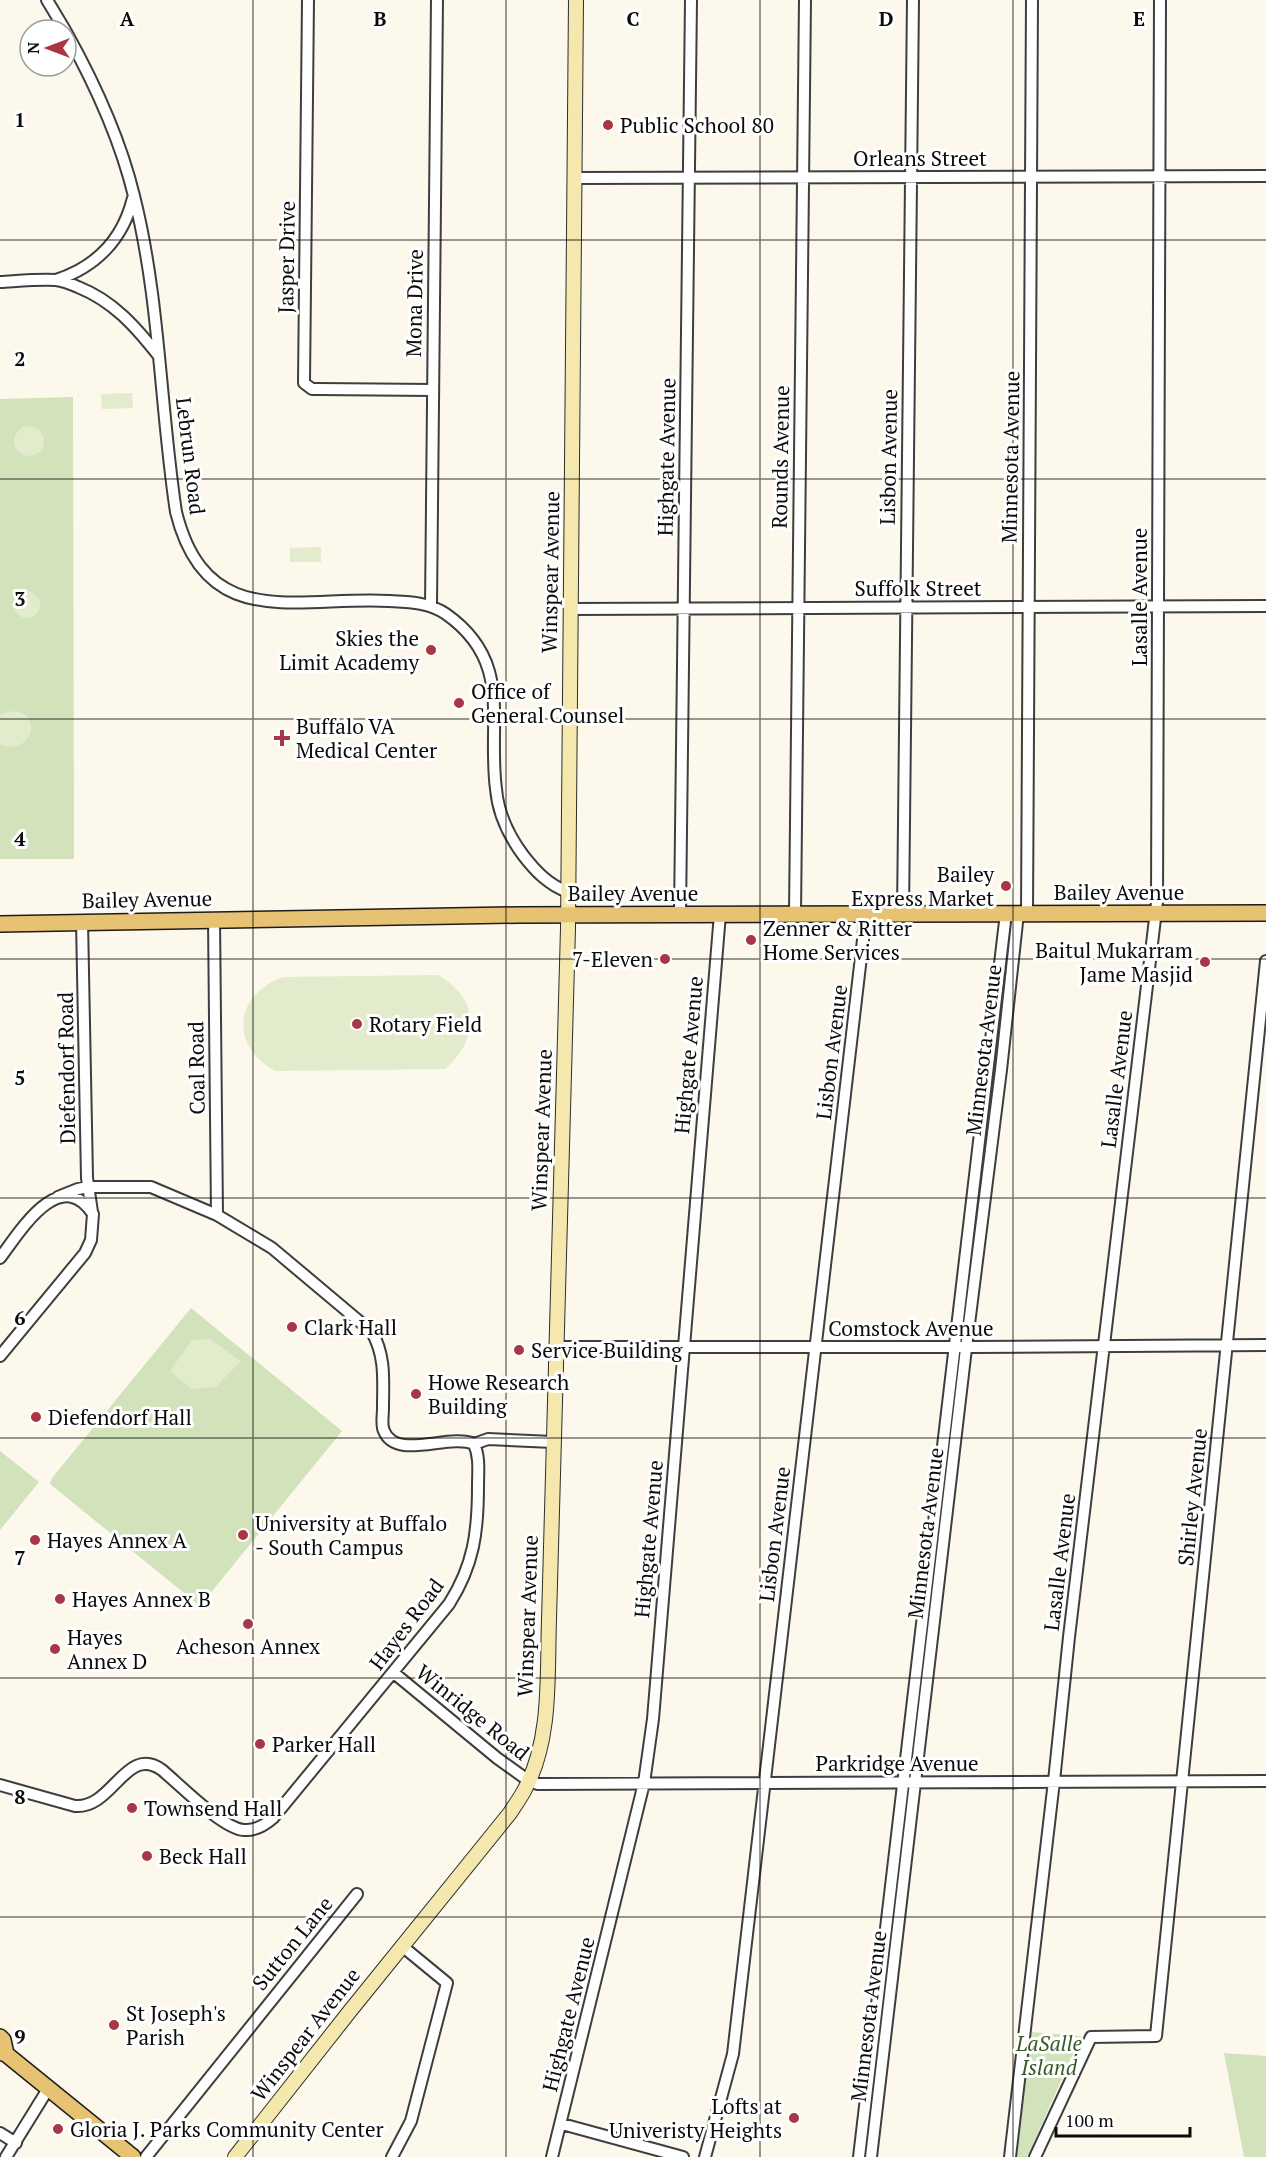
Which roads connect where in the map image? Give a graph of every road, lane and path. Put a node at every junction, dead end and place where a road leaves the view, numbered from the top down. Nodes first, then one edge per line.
1 (47, 0) edge
2 (308, 0) edge
3 (437, 0) edge
4 (576, 0) edge
5 (691, 0) edge
6 (805, 0) edge
7 (913, 0) edge
8 (1032, 0) edge
9 (1160, 0) edge
10 (57, 18) edge
11 (78, 55) edge
12 (1032, 176) junction
13 (1160, 176) junction
14 (1266, 176) edge
15 (689, 177) junction
16 (911, 177) junction
17 (575, 178) junction
18 (803, 178) junction
19 (134, 195) junction
20 (55, 280) junction
21 (0, 282) edge
22 (158, 355) junction
23 (433, 390) junction
24 (431, 606) junction
25 (1028, 606) junction
26 (1158, 606) junction
27 (1266, 606) edge
28 (906, 607) junction
29 (684, 608) junction
30 (798, 608) junction
31 (570, 609) junction
32 (568, 892) junction
33 (1017, 913) junction
34 (1156, 913) junction
35 (1266, 913) edge
36 (680, 914) junction
37 (720, 914) junction
38 (795, 914) junction
39 (866, 914) junction
40 (903, 914) junction
41 (568, 915) junction
42 (214, 919) junction
43 (82, 921) junction
44 (0, 924) edge
45 (1266, 961) edge
46 (979, 1130) junction
47 (993, 1132) junction
48 (88, 1187) junction
49 (58, 1197) junction
50 (93, 1214) junction
51 (217, 1215) junction
52 (0, 1258) edge
53 (1266, 1344) edge
54 (1105, 1346) junction
55 (1227, 1346) junction
56 (556, 1347) junction
57 (683, 1347) junction
58 (816, 1347) junction
59 (954, 1347) junction
60 (966, 1347) junction
61 (0, 1356) edge
62 (553, 1442) junction
63 (474, 1444) junction
64 (929, 1563) junction
65 (941, 1564) junction
66 (394, 1673) junction
67 (529, 1781) junction
68 (1054, 1781) junction
69 (1181, 1781) junction
70 (1266, 1781) edge
71 (644, 1783) junction
72 (765, 1783) junction
73 (915, 1783) junction
74 (902, 1784) junction
75 (0, 1785) edge
76 (357, 1894) dead end
77 (402, 1946) junction
78 (877, 1995) junction
79 (890, 1996) junction
80 (0, 2037) edge
81 (3, 2053) edge
82 (48, 2089) junction
83 (562, 2124) junction
84 (0, 2133) edge
85 (16, 2143) junction
86 (6, 2157) edge
87 (132, 2157) edge
88 (146, 2157) edge
89 (235, 2157) edge
90 (392, 2157) edge
91 (552, 2157) edge
92 (683, 2157) edge
93 (705, 2157) edge
94 (859, 2157) edge
95 (871, 2157) edge
96 (1010, 2157) edge
97 (1035, 2157) edge

1 - 10 street, Lebrun Road
2 - 23 street, Jasper Drive
3 - 23 street, Mona Drive
4 - 17 street, Winspear Avenue
5 - 15 street, Highgate Avenue
6 - 18 street, Rounds Avenue
7 - 16 street, Lisbon Avenue
8 - 12 street, Minnesota Avenue
9 - 13 street, Lasalle Avenue
11 - 19 street, Lebrun Road
12 - 13 street, Orleans Street
12 - 16 street, Orleans Street
12 - 25 street, Minnesota Avenue
13 - 14 street, Orleans Street
13 - 26 street, Lasalle Avenue
15 - 17 street, Orleans Street
15 - 18 street, Orleans Street
15 - 29 street, Highgate Avenue
16 - 18 street, Orleans Street
16 - 28 street, Lisbon Avenue
17 - 31 street, Winspear Avenue
18 - 30 street, Rounds Avenue
19 - 20 street
19 - 22 street, Lebrun Road
20 - 21 street
20 - 22 street
22 - 24 street, Lebrun Road
23 - 24 street, Mona Drive
24 - 32 street, Lebrun Road
25 - 26 street, Suffolk Street
25 - 28 street, Suffolk Street
25 - 33 street, Minnesota Avenue
26 - 27 street, Suffolk Street
26 - 34 street, Lasalle Avenue
28 - 30 street, Suffolk Street
28 - 40 street, Lisbon Avenue
29 - 30 street, Suffolk Street
29 - 31 street, Suffolk Street
29 - 36 street, Highgate Avenue
30 - 38 street, Rounds Avenue
31 - 32 street, Winspear Avenue
32 - 41 street, Winspear Avenue
33 - 34 main road, Bailey Avenue
33 - 40 main road, Bailey Avenue
33 - 46 street, Minnesota Avenue
33 - 47 street, Minnesota Avenue
34 - 35 main road, Bailey Avenue
34 - 54 street, Lasalle Avenue
36 - 37 main road, Bailey Avenue
36 - 41 main road, Bailey Avenue
37 - 38 main road, Bailey Avenue
37 - 57 street, Highgate Avenue
38 - 39 main road, Bailey Avenue
39 - 40 main road, Bailey Avenue
39 - 58 street, Lisbon Avenue
41 - 42 main road, Bailey Avenue
41 - 56 street, Winspear Avenue
42 - 43 main road, Bailey Avenue
42 - 51 street, Coal Road
43 - 44 main road, Bailey Avenue
43 - 48 street, Diefendorf Road
45 - 55 street, Shirley Avenue
46 - 47 street
46 - 59 street, Minnesota Avenue
47 - 60 street, Minnesota Avenue
48 - 49 street
48 - 50 street, Diefendorf Road
48 - 51 street
49 - 50 street
49 - 52 street
50 - 61 street, Diefendorf Road
51 - 63 street
53 - 55 street, Comstock Avenue
54 - 55 street, Comstock Avenue
54 - 60 street, Comstock Avenue
54 - 68 street, Lasalle Avenue
55 - 69 street, Shirley Avenue
56 - 57 street, Comstock Avenue
56 - 62 street, Winspear Avenue
57 - 58 street, Comstock Avenue
57 - 71 street, Highgate Avenue
58 - 59 street, Comstock Avenue
58 - 72 street, Lisbon Avenue
59 - 60 street, Comstock Avenue
59 - 64 street, Minnesota Avenue
60 - 65 street, Minnesota Avenue
62 - 63 street
62 - 67 street, Winspear Avenue
63 - 66 street, Hayes Road
64 - 65 street
64 - 74 street, Minnesota Avenue
65 - 73 street, Minnesota Avenue
66 - 67 street, Winridge Road
66 - 75 street, Hayes Road
67 - 71 street, Parkridge Avenue
67 - 77 street, Winspear Avenue
68 - 69 street, Parkridge Avenue
68 - 73 street, Parkridge Avenue
68 - 96 street, Lasalle Avenue
69 - 70 street, Parkridge Avenue
69 - 97 street, Shirley Avenue
71 - 72 street, Parkridge Avenue
71 - 83 street, Highgate Avenue
72 - 74 street, Parkridge Avenue
72 - 93 street, Lisbon Avenue
73 - 74 street, Parkridge Avenue
73 - 79 street, Minnesota Avenue
74 - 78 street, Minnesota Avenue
76 - 88 street, Sutton Lane
77 - 89 street, Winspear Avenue
77 - 90 street
78 - 79 street
78 - 94 street, Minnesota Avenue
79 - 95 street, Minnesota Avenue
80 - 81 main road
81 - 82 main road
82 - 85 street
82 - 87 main road
83 - 91 street, Highgate Avenue
83 - 92 street
84 - 85 street
85 - 86 street

